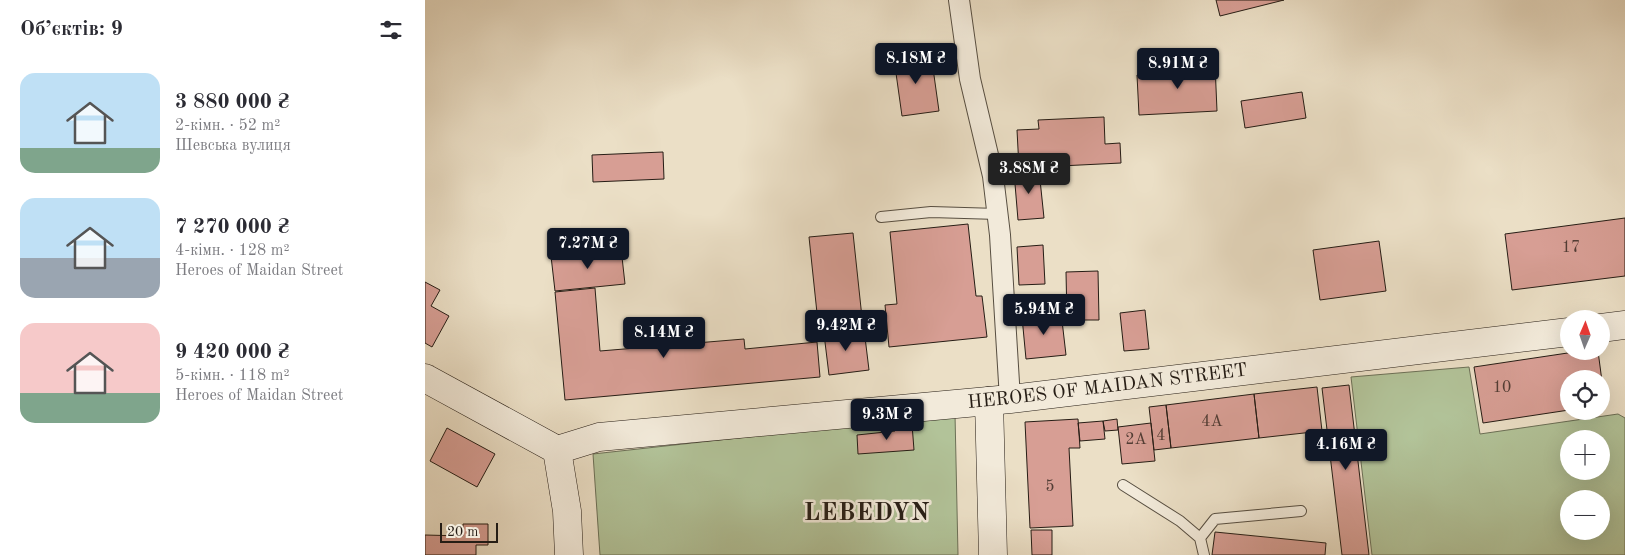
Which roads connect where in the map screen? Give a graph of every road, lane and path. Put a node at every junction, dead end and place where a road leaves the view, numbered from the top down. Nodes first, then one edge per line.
1 (959, 0) edge
2 (998, 214) junction
3 (881, 217) dead end
4 (1625, 325) edge
5 (1610, 327) edge
6 (1560, 333) edge
7 (425, 378) edge
8 (999, 400) junction
9 (557, 450) junction
10 (1123, 485) dead end
11 (1301, 511) dead end
12 (1200, 538) junction
13 (569, 555) edge
14 (993, 555) edge
15 (1205, 555) edge

1 - 2 street
2 - 3 lane
2 - 8 street
4 - 5 main road
6 - 8 main road, HEROES OF MAIDAN STREET
7 - 9 main road
8 - 9 main road, HEROES OF MAIDAN STREET
8 - 14 main road
9 - 13 main road
10 - 12 lane
11 - 12 lane
12 - 15 lane

